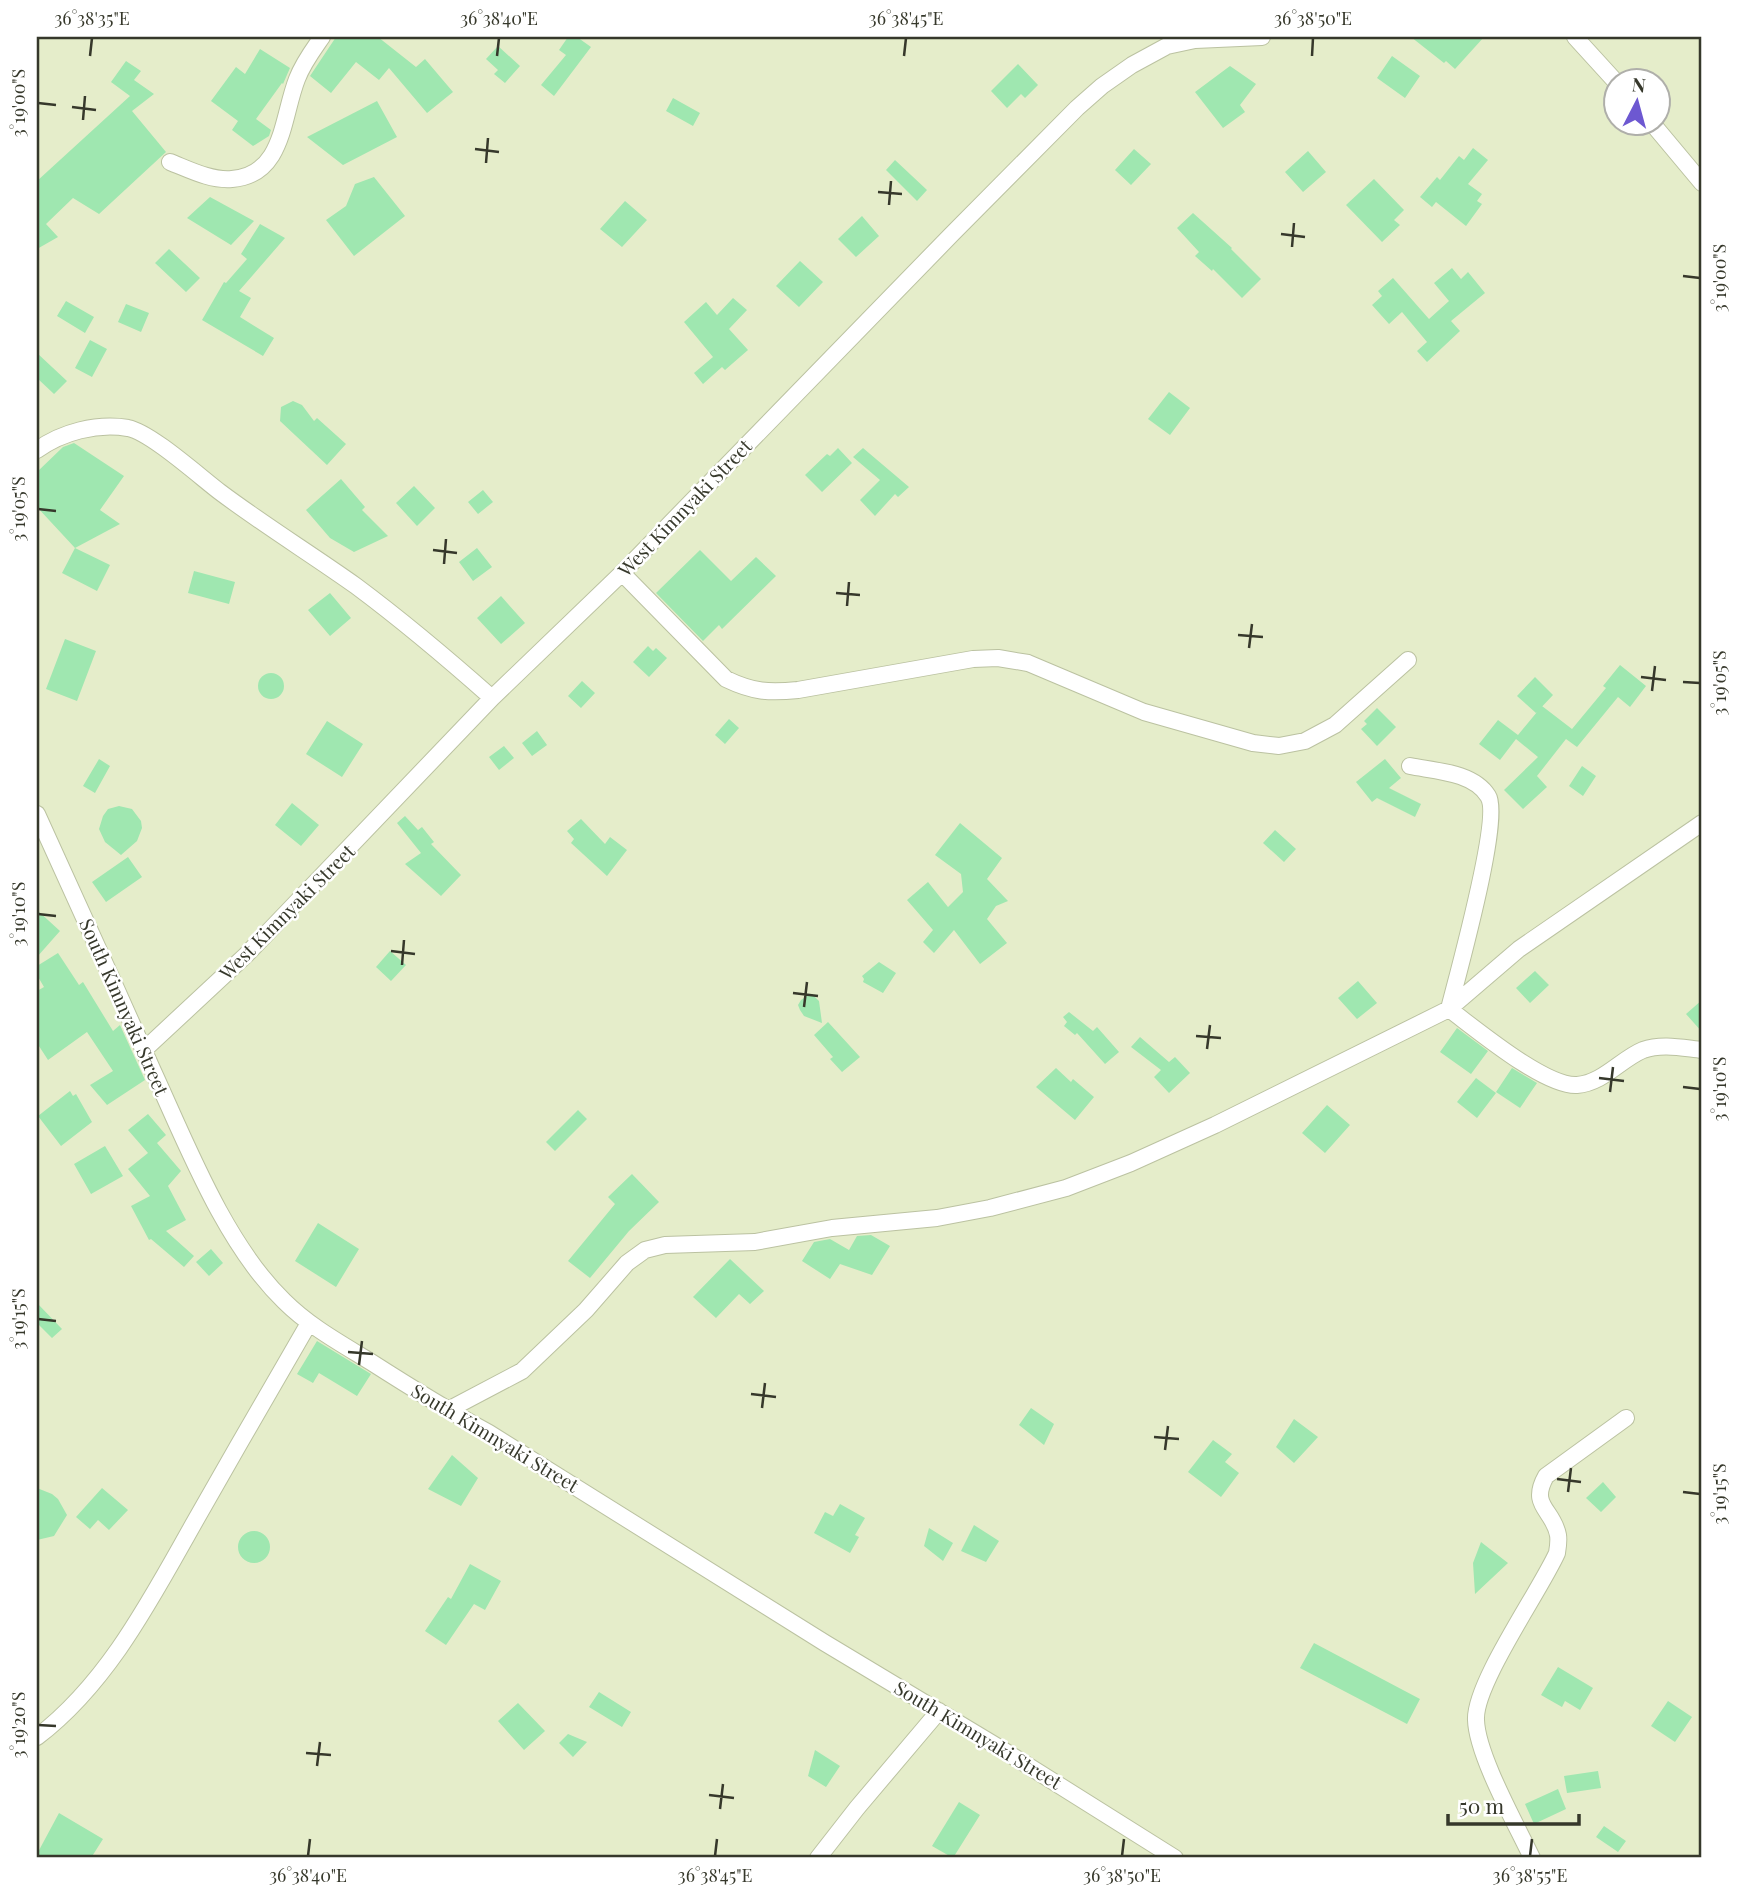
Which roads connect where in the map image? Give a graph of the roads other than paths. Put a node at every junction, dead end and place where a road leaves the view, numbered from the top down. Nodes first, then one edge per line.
1 (322, 37) edge
2 (1262, 37) edge
3 (1575, 37) edge
4 (1161, 41) edge
5 (1602, 67) edge
6 (1663, 136) edge
7 (170, 162) dead end
8 (1702, 183) edge
9 (37, 450) edge
10 (622, 573) junction
11 (1408, 660) dead end
12 (492, 698) junction
13 (1410, 766) dead end
14 (37, 814) edge
15 (1702, 823) edge
16 (1449, 1009) junction
17 (1702, 1049) edge
18 (144, 1051) junction
19 (309, 1323) junction
20 (447, 1410) junction
21 (1626, 1418) dead end
22 (939, 1711) junction
23 (37, 1737) edge
24 (818, 1858) edge
25 (1175, 1858) edge
26 (1532, 1858) edge

1 - 7 street
2 - 4 street, West Kimnyaki Street
3 - 5 street
4 - 10 street, West Kimnyaki Street
6 - 8 street
9 - 12 street
10 - 11 street
10 - 12 street, West Kimnyaki Street
12 - 18 street, West Kimnyaki Street
13 - 16 street
14 - 18 street, South Kimnyaki Street
15 - 16 street
16 - 17 street
16 - 20 street
18 - 19 street, South Kimnyaki Street
19 - 20 street, South Kimnyaki Street
19 - 23 street
20 - 22 street, South Kimnyaki Street
21 - 26 street
22 - 24 street
22 - 25 street, South Kimnyaki Street

